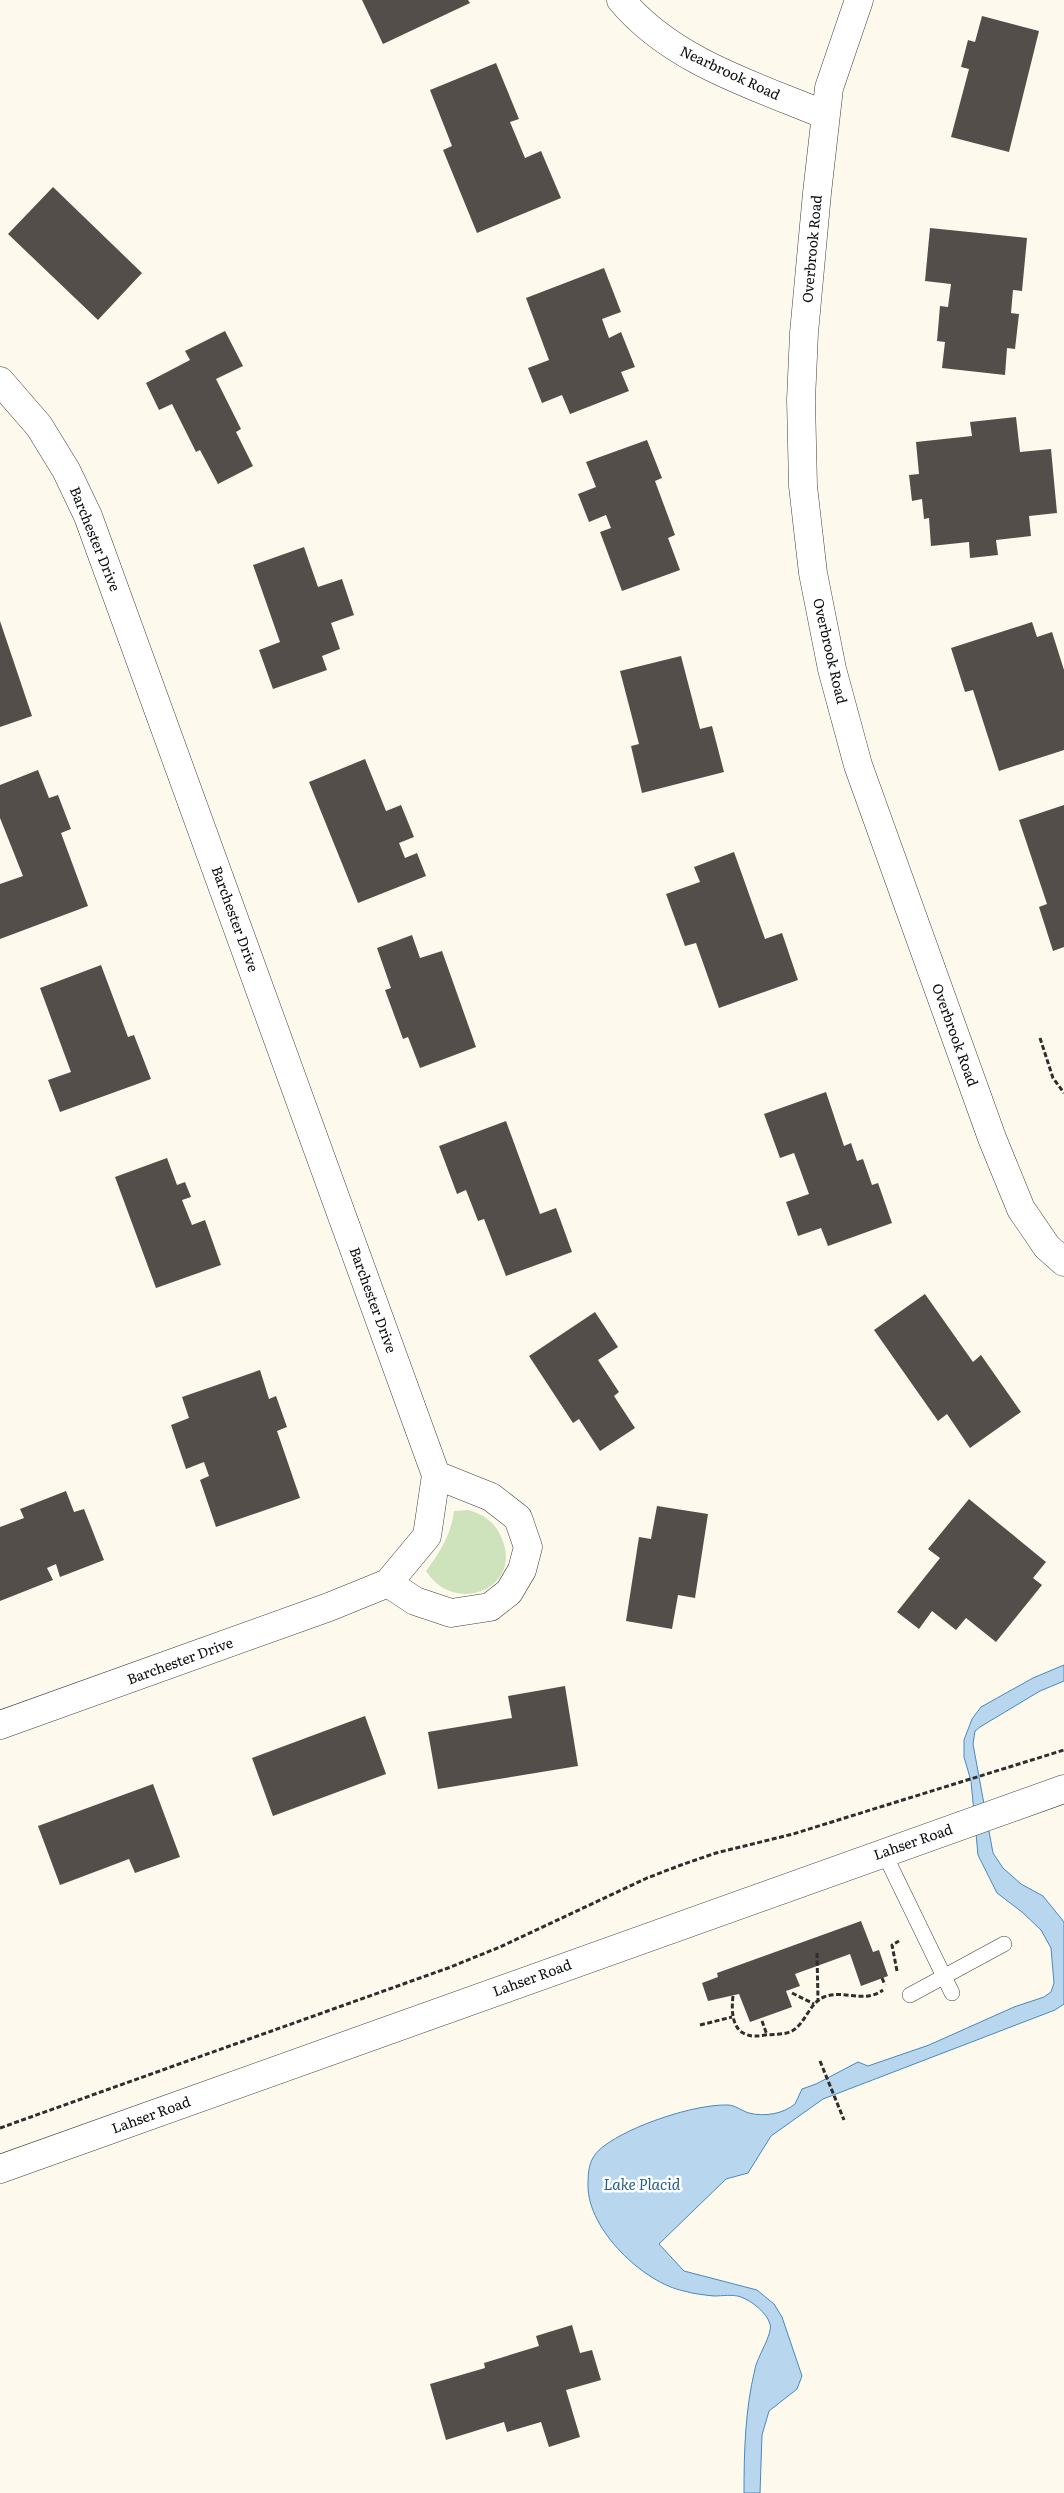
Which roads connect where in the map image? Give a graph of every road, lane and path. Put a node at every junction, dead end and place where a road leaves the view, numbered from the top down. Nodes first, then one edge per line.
1 (621, 0) edge
2 (859, 0) edge
3 (825, 116) junction
4 (0, 381) edge
5 (1040, 1038) dead end
6 (1064, 1093) edge
7 (1064, 1262) edge
8 (436, 1475) junction
9 (388, 1583) junction
10 (0, 1725) edge
11 (1064, 1750) edge
12 (1064, 1789) edge
13 (884, 1853) junction
14 (921, 1930) junction
15 (1004, 1944) dead end
16 (817, 1953) dead end
17 (897, 1973) dead end
18 (943, 1976) junction
19 (892, 1985) dead end
20 (792, 1993) dead end
21 (952, 1993) dead end
22 (910, 1995) dead end
23 (734, 1996) dead end
24 (816, 2002) junction
25 (732, 2018) junction
26 (762, 2021) dead end
27 (700, 2025) dead end
28 (767, 2035) junction
29 (820, 2062) dead end
30 (844, 2120) dead end
31 (0, 2128) edge
32 (0, 2169) edge

1 - 3 street, Nearbrook Road
2 - 3 street, Overbrook Road
3 - 7 street, Overbrook Road
4 - 8 street, Barchester Drive
5 - 6 path
8 - 9 street, Barchester Drive
8 - 9 street
9 - 10 street, Barchester Drive
11 - 31 path
12 - 13 street, Lahser Road
13 - 14 lane
13 - 32 street, Lahser Road
14 - 17 path
14 - 18 lane
15 - 18 lane
16 - 24 path
18 - 21 lane
18 - 22 lane
19 - 24 path
20 - 24 path
23 - 25 path
24 - 28 path
25 - 27 path
25 - 28 path
26 - 28 path
29 - 30 path

